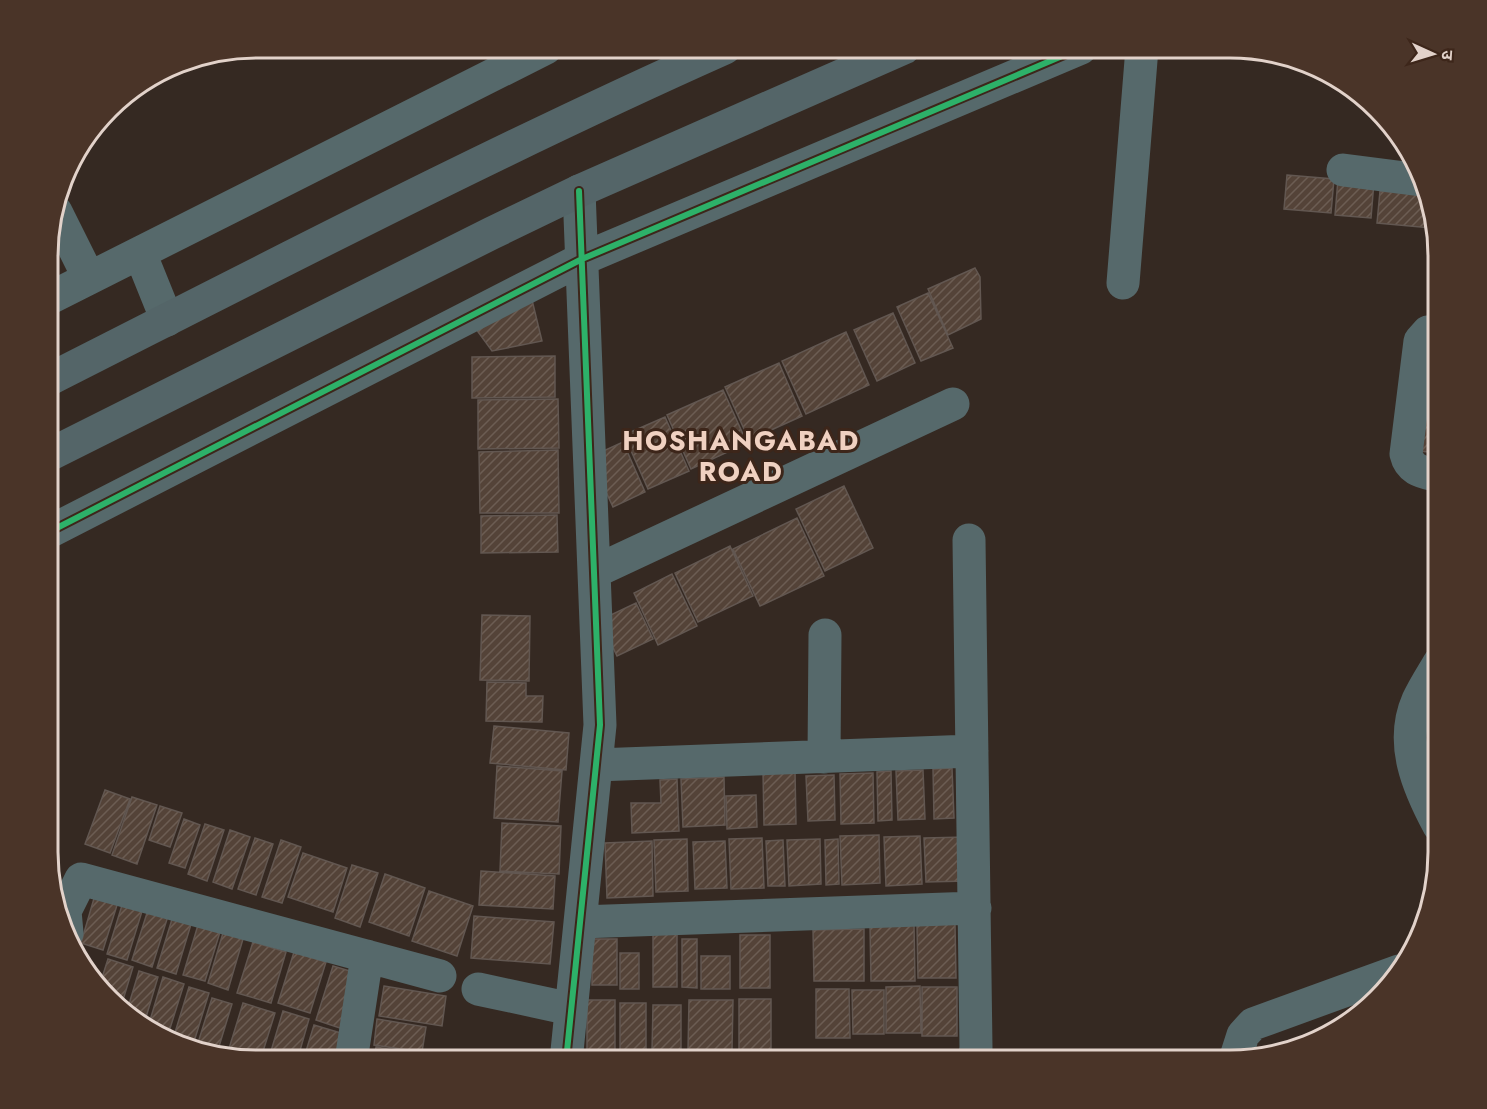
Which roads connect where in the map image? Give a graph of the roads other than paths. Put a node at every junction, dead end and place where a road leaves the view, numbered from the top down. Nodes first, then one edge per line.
1 (522, 58) edge
2 (702, 58) edge
3 (880, 59) edge
4 (1055, 59) edge
5 (1141, 59) edge
6 (1343, 170) dead end
7 (1412, 179) edge
8 (579, 191) junction
9 (61, 223) edge
10 (140, 253) junction
11 (582, 259) junction
12 (89, 278) junction
13 (1123, 283) dead end
14 (58, 294) edge
15 (166, 320) junction
16 (1428, 332) edge
17 (58, 375) edge
18 (953, 404) dead end
19 (58, 450) edge
20 (1428, 473) edge
21 (58, 527) edge
22 (969, 540) dead end
23 (594, 572) junction
24 (825, 635) dead end
25 (1428, 682) edge
26 (972, 752) junction
27 (824, 757) junction
28 (596, 765) junction
29 (1428, 805) edge
30 (67, 908) edge
31 (975, 908) junction
32 (580, 922) junction
33 (367, 956) junction
34 (440, 976) dead end
35 (1385, 976) edge
36 (478, 989) dead end
37 (571, 1009) junction
38 (353, 1050) edge
39 (567, 1050) edge
40 (976, 1050) edge
41 (1238, 1050) edge

1 - 10 street
2 - 15 main road
3 - 8 main road
4 - 11 street
5 - 13 street
6 - 7 street
8 - 11 street
8 - 19 main road
9 - 12 street
10 - 12 street
10 - 15 street
11 - 21 street
11 - 23 street
12 - 14 street
15 - 17 main road
16 - 20 street
18 - 23 street
22 - 26 street
23 - 28 street
24 - 27 street
25 - 29 street
26 - 27 street
26 - 31 street
27 - 28 street
28 - 32 street
30 - 33 street
31 - 32 street
31 - 40 street
32 - 37 street
33 - 34 street
33 - 38 street
35 - 41 street
36 - 37 street
37 - 39 street

